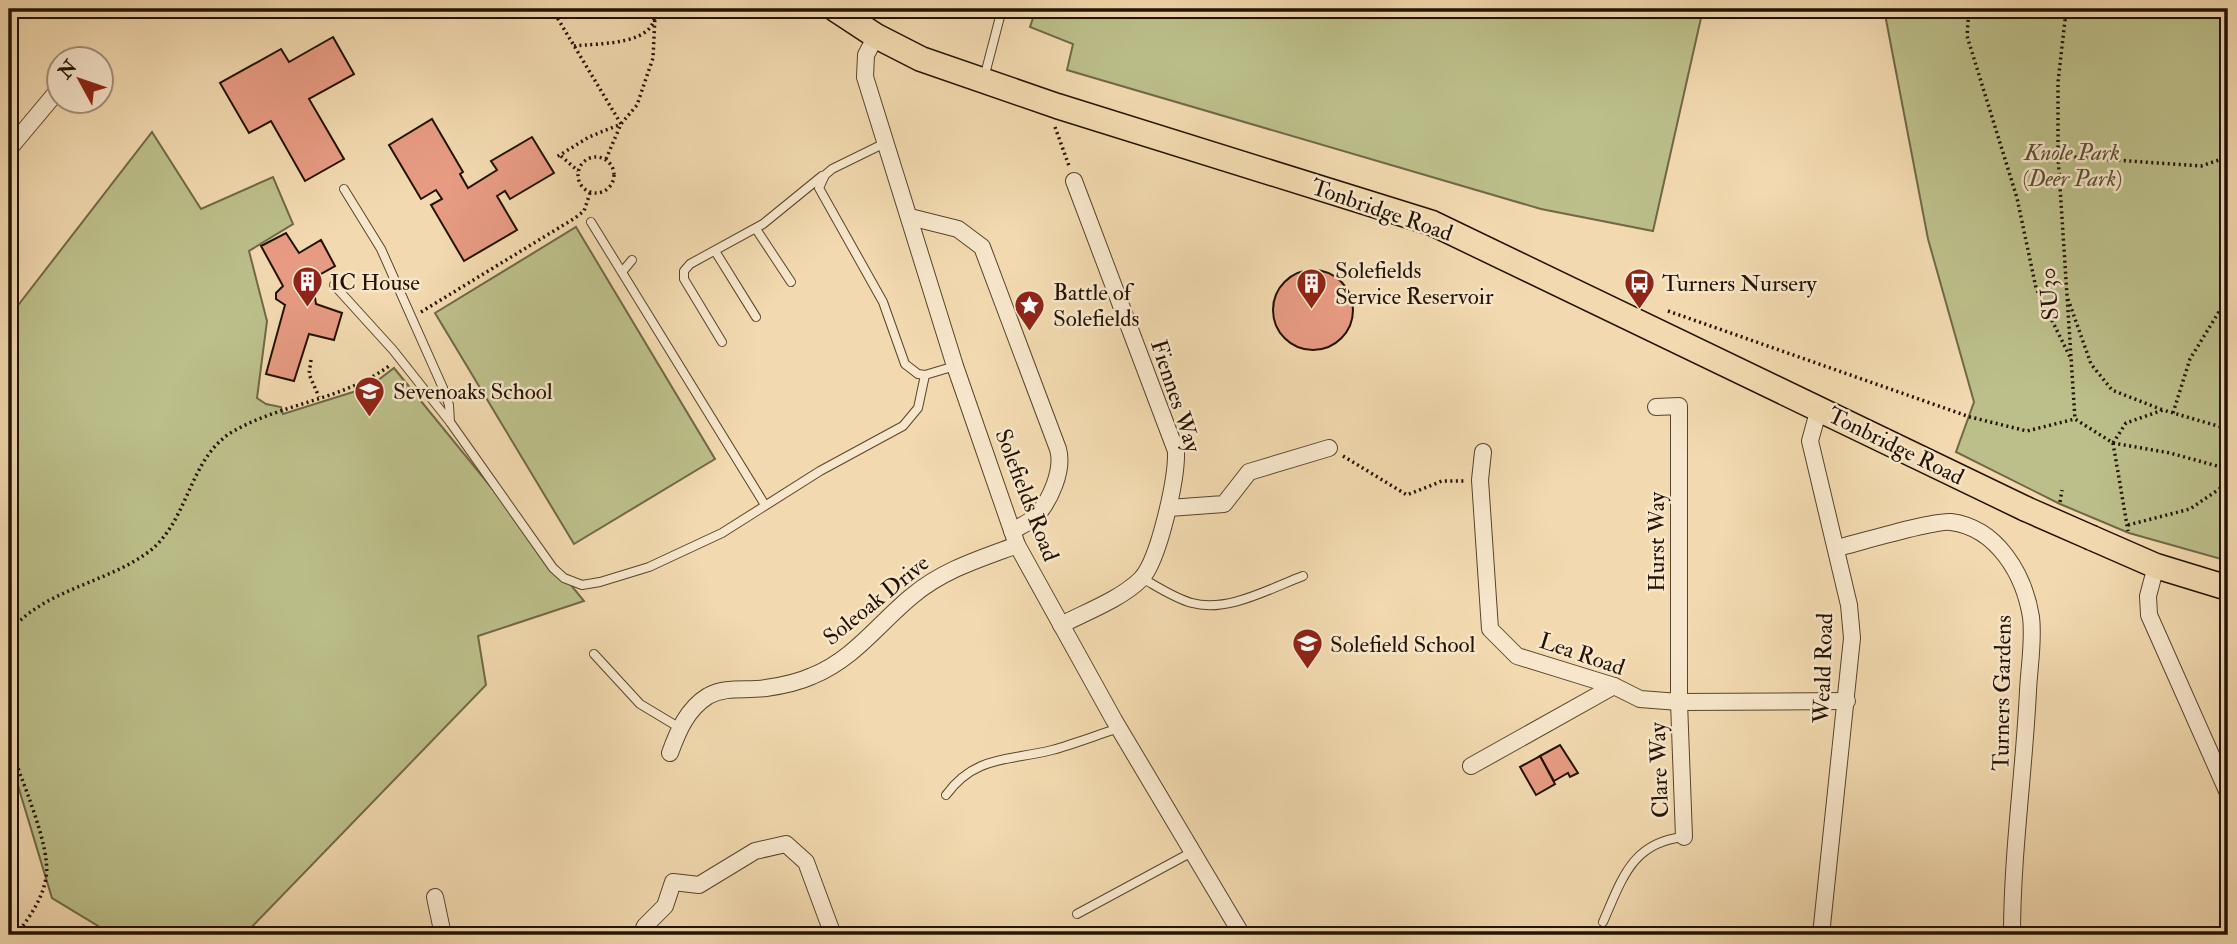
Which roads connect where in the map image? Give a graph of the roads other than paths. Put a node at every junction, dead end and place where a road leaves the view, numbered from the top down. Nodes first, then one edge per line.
1 (835, 9) edge
2 (1003, 9) edge
3 (876, 36) junction
4 (983, 81) junction
5 (46, 105) edge
6 (884, 143) junction
7 (9, 149) edge
8 (825, 175) junction
9 (1074, 181) road end
10 (344, 189) dead end
11 (910, 217) junction
12 (591, 222) dead end
13 (756, 229) junction
14 (715, 251) junction
15 (632, 260) dead end
16 (622, 272) junction
17 (791, 282) dead end
18 (334, 285) dead end
19 (756, 317) dead end
20 (722, 342) dead end
21 (955, 366) junction
22 (925, 375) junction
23 (1656, 407) dead end
24 (1819, 408) junction
25 (450, 422) junction
26 (1329, 448) road end
27 (1483, 453) dead end
28 (765, 505) junction
29 (1169, 508) junction
30 (1014, 538) junction
31 (1837, 548) junction
32 (2156, 566) junction
33 (1303, 576) dead end
34 (1142, 578) junction
35 (2228, 588) edge
36 (1061, 625) junction
37 (594, 654) dead end
38 (1614, 686) junction
39 (1847, 701) junction
40 (1679, 702) junction
41 (680, 728) junction
42 (1119, 728) junction
43 (670, 753) dead end
44 (1471, 766) dead end
45 (2228, 793) edge
46 (946, 796) dead end
47 (1684, 837) joint
48 (1192, 852) junction
49 (435, 897) dead end
50 (1077, 914) dead end
51 (1604, 922) dead end
52 (443, 935) edge
53 (641, 935) edge
54 (833, 935) edge
55 (1242, 935) edge
56 (1821, 935) edge
57 (2012, 935) edge

1 - 3 main road, Tonbridge Road
2 - 4 lane
3 - 4 main road, Tonbridge Road
3 - 6 street, Solefields Road
4 - 24 main road, Tonbridge Road
5 - 7 street
6 - 8 lane
6 - 11 street, Solefields Road
8 - 13 lane
8 - 22 lane
9 - 29 street, Fiennes Way
10 - 25 lane
11 - 21 street, Solefields Road
11 - 30 street, Soleoak Drive
12 - 16 lane
13 - 14 lane
13 - 17 lane
14 - 19 lane
14 - 20 lane
15 - 16 lane
16 - 28 lane
18 - 25 lane
21 - 22 lane
21 - 30 street, Solefields Road
22 - 28 lane
23 - 40 street, Hurst Way
24 - 31 street, Weald Road
24 - 32 main road, Tonbridge Road, bridge
25 - 28 lane
26 - 29 street
27 - 38 street, Lea Road
29 - 34 street, Fiennes Way
30 - 36 street, Solefields Road
30 - 41 street, Soleoak Drive
31 - 39 street, Weald Road
31 - 57 street, Turners Gardens
32 - 35 main road, Tonbridge Road
32 - 45 street
33 - 34 lane
34 - 36 street
36 - 42 street, Solefields Road
37 - 41 lane
38 - 40 street, Lea Road
38 - 44 street
39 - 40 street, Lea Road
39 - 56 street, Weald Road
40 - 47 street, Clare Way
41 - 43 street, Soleoak Drive
42 - 46 lane
42 - 48 street, Solefields Road
47 - 51 lane
48 - 50 lane
48 - 55 street, Solefields Road
49 - 52 street
53 - 54 street

